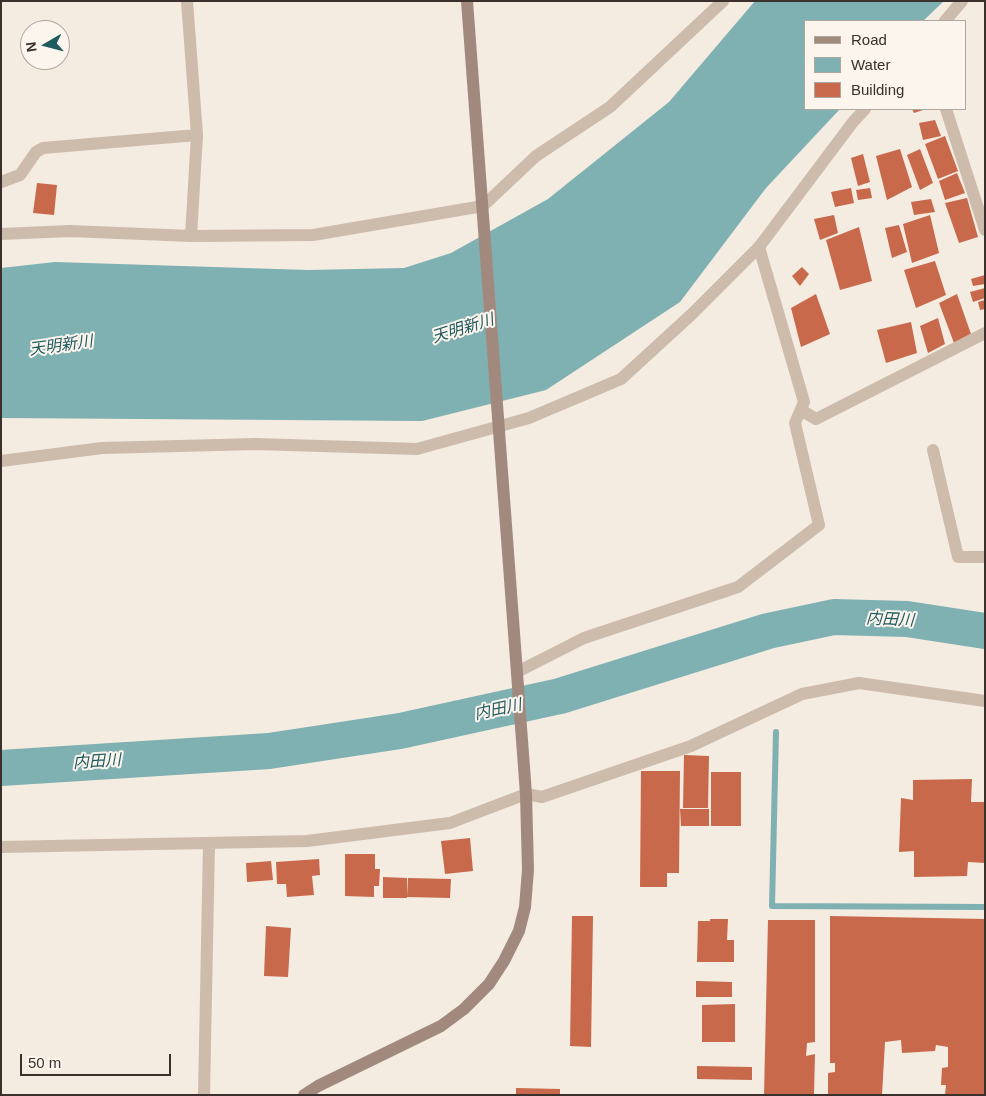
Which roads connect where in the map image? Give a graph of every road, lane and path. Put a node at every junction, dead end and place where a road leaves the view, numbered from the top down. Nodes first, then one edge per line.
1 (187, 1) edge
2 (468, 1) edge
3 (723, 1) edge
4 (962, 1) edge
5 (946, 20) edge
6 (865, 110) edge
7 (946, 110) edge
8 (197, 135) junction
9 (1, 182) edge
10 (483, 206) junction
11 (985, 230) edge
12 (1, 234) edge
13 (191, 236) junction
14 (759, 247) junction
15 (985, 334) edge
16 (801, 410) junction
17 (500, 427) junction
18 (933, 450) dead end
19 (1, 461) edge
20 (985, 557) edge
21 (517, 672) junction
22 (985, 701) edge
23 (526, 794) junction
24 (209, 844) junction
25 (1, 846) edge
26 (204, 1095) edge
27 (304, 1095) edge

1 - 8 street
2 - 10 street
3 - 10 street
4 - 5 street
6 - 14 street
7 - 11 street
8 - 9 street
8 - 13 street
10 - 13 street
10 - 17 street
12 - 13 street
14 - 16 street
14 - 17 street
15 - 16 street
16 - 21 street
17 - 19 street
17 - 21 street
18 - 20 street
21 - 23 street
22 - 23 street
23 - 24 street
23 - 27 street
24 - 25 street
24 - 26 street

